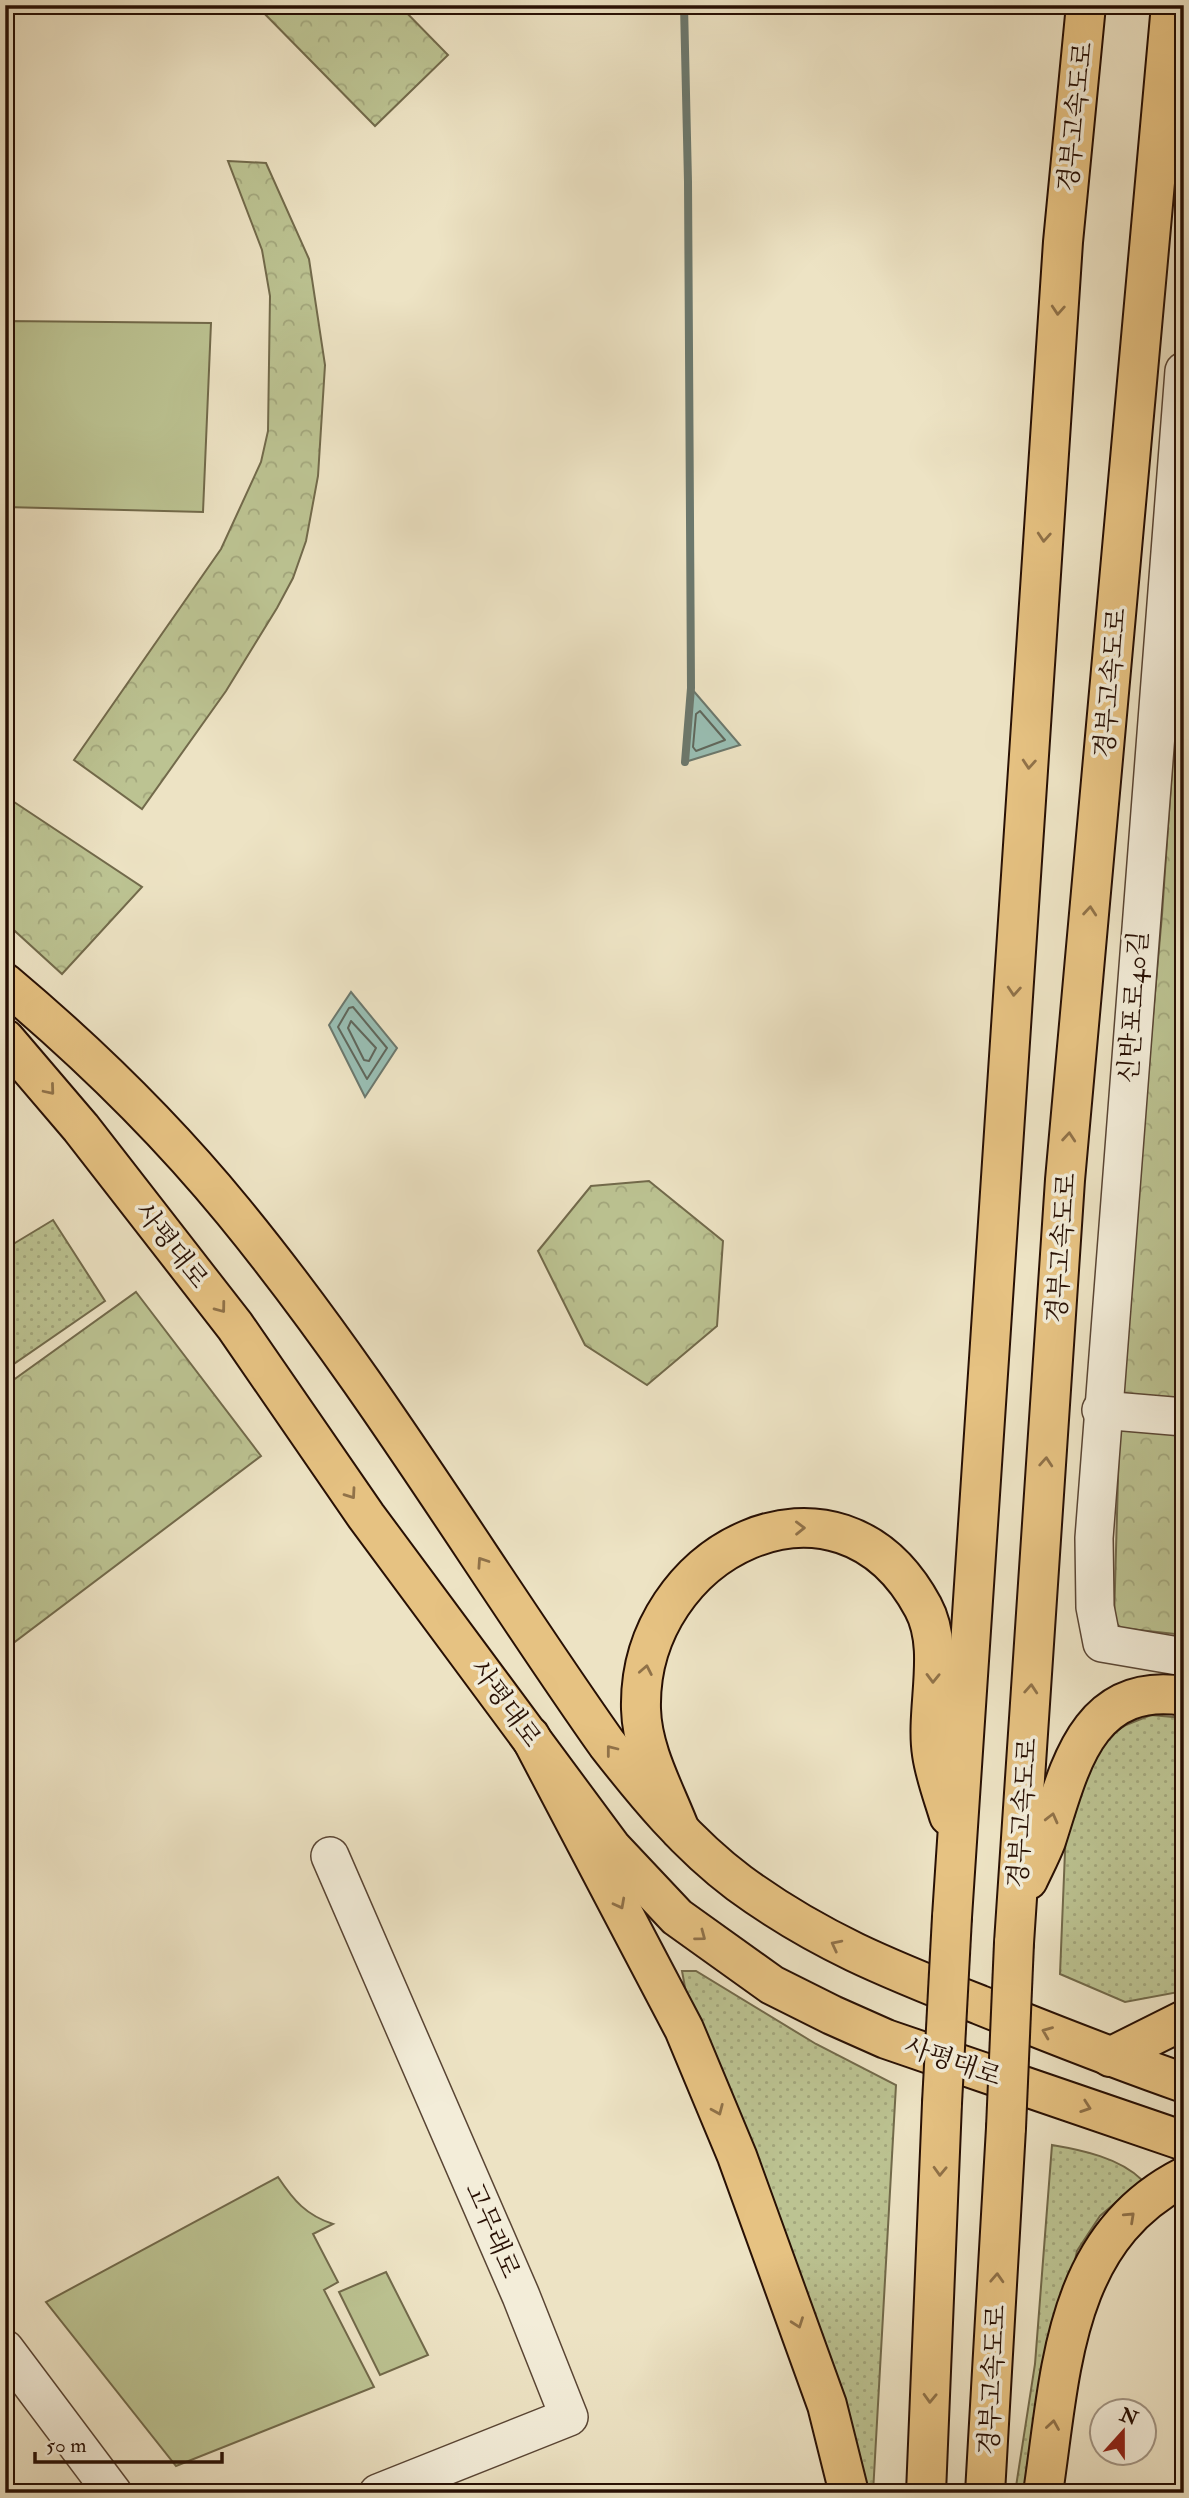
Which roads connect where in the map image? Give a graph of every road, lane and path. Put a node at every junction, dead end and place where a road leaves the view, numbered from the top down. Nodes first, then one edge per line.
1 (1063, 5) edge
2 (1086, 5) edge
3 (1171, 5) edge
4 (1063, 242) junction
5 (1184, 370) edge
6 (1180, 454) edge
7 (5, 983) edge
8 (5, 1039) edge
9 (1101, 1410) junction
10 (1184, 1417) edge
11 (1184, 1657) edge
12 (1184, 1696) edge
13 (530, 1736) junction
14 (680, 1830) junction
15 (956, 1843) junction
16 (330, 1856) dead end
17 (1016, 1904) junction
18 (1184, 2020) edge
19 (1110, 2057) junction
20 (1184, 2083) edge
21 (1184, 2141) edge
22 (1184, 2177) edge
23 (5, 2349) edge
24 (113, 2493) edge
25 (378, 2493) edge
26 (849, 2493) edge
27 (926, 2493) edge
28 (985, 2493) edge
29 (1043, 2493) edge

1 - 4 main road
2 - 4 main road, 경부고속도로
17 -> 3 main road, 경부고속도로
4 -> 15 main road, 경부고속도로
5 - 6 street, 신반포로40길
6 - 9 street, 신반포로40길
14 -> 7 main road
8 -> 13 main road, 사평대로
9 - 10 street
9 - 11 street, 신반포로40길
17 -> 12 main road
13 -> 21 main road, 사평대로
13 -> 26 main road
14 -> 15 main road
19 -> 14 main road
15 -> 27 main road, 경부고속도로, bridge
16 - 25 street, 고무래로
28 -> 17 main road, 경부고속도로, bridge
18 - 19 main road
19 - 20 main road
29 -> 22 main road
23 - 24 street

